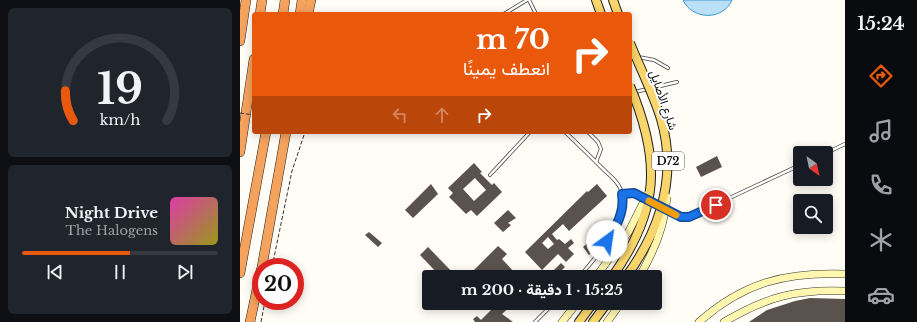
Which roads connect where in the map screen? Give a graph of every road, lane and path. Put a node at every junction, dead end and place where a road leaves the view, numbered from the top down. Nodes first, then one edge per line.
1 (246, 0) edge
2 (262, 0) edge
3 (285, 0) edge
4 (302, 0) edge
5 (310, 0) edge
6 (528, 0) edge
7 (596, 0) edge
8 (613, 0) edge
9 (260, 12) edge
10 (283, 12) edge
11 (300, 12) edge
12 (308, 12) edge
13 (507, 12) edge
14 (535, 12) edge
15 (600, 12) edge
16 (617, 12) edge
17 (240, 41) edge
18 (632, 48) edge
19 (632, 57) dead end
20 (668, 68) dead end
21 (252, 72) edge
22 (677, 82) dead end
23 (632, 92) edge
24 (632, 93) edge
25 (240, 113) edge
26 (252, 115) edge
27 (266, 134) edge
28 (286, 134) edge
29 (304, 134) edge
30 (528, 134) edge
31 (567, 134) edge
32 (590, 134) edge
33 (845, 144) edge
34 (833, 150) edge
35 (240, 152) edge
36 (596, 162) junction
37 (793, 168) edge
38 (490, 175) dead end
39 (650, 185) junction
40 (667, 186) junction
41 (622, 194) junction
42 (264, 258) edge
43 (274, 258) edge
44 (584, 270) edge
45 (601, 270) edge
46 (617, 270) edge
47 (631, 270) edge
48 (643, 270) edge
49 (240, 273) edge
50 (845, 274) edge
51 (845, 291) edge
52 (253, 310) edge
53 (263, 310) edge
54 (547, 310) edge
55 (571, 310) edge
56 (588, 310) edge
57 (602, 310) edge
58 (616, 310) edge
59 (728, 321) edge
60 (250, 322) edge
61 (261, 322) edge
62 (535, 322) edge
63 (562, 322) edge
64 (579, 322) edge
65 (593, 322) edge
66 (607, 322) edge
67 (699, 322) edge

1 - 17 highway
2 - 9 highway
3 - 10 highway
4 - 11 highway
5 - 12 highway
6 - 13 lane
6 - 14 lane
7 - 15 main road
8 - 16 main road
18 - 40 main road, شارع الأصايل / D72, bridge
19 - 20 lane
21 - 35 highway
22 - 24 lane
23 - 39 main road, D72, bridge
25 - 26 path, bridge
27 - 49 highway
28 - 42 highway
29 - 43 path
30 - 38 lane
31 - 36 lane
32 - 36 lane
33 - 34 lane
36 - 41 lane
37 - 41 lane
39 - 45 street, bridge
39 - 46 main road, D72, bridge
40 - 47 main road, شارع الأصايل / D72, bridge
40 - 48 street, bridge
41 - 44 lane
50 - 67 street
51 - 59 street
52 - 60 highway
53 - 61 path
54 - 62 lane
55 - 63 street
56 - 64 main road
57 - 65 main road
58 - 66 street

